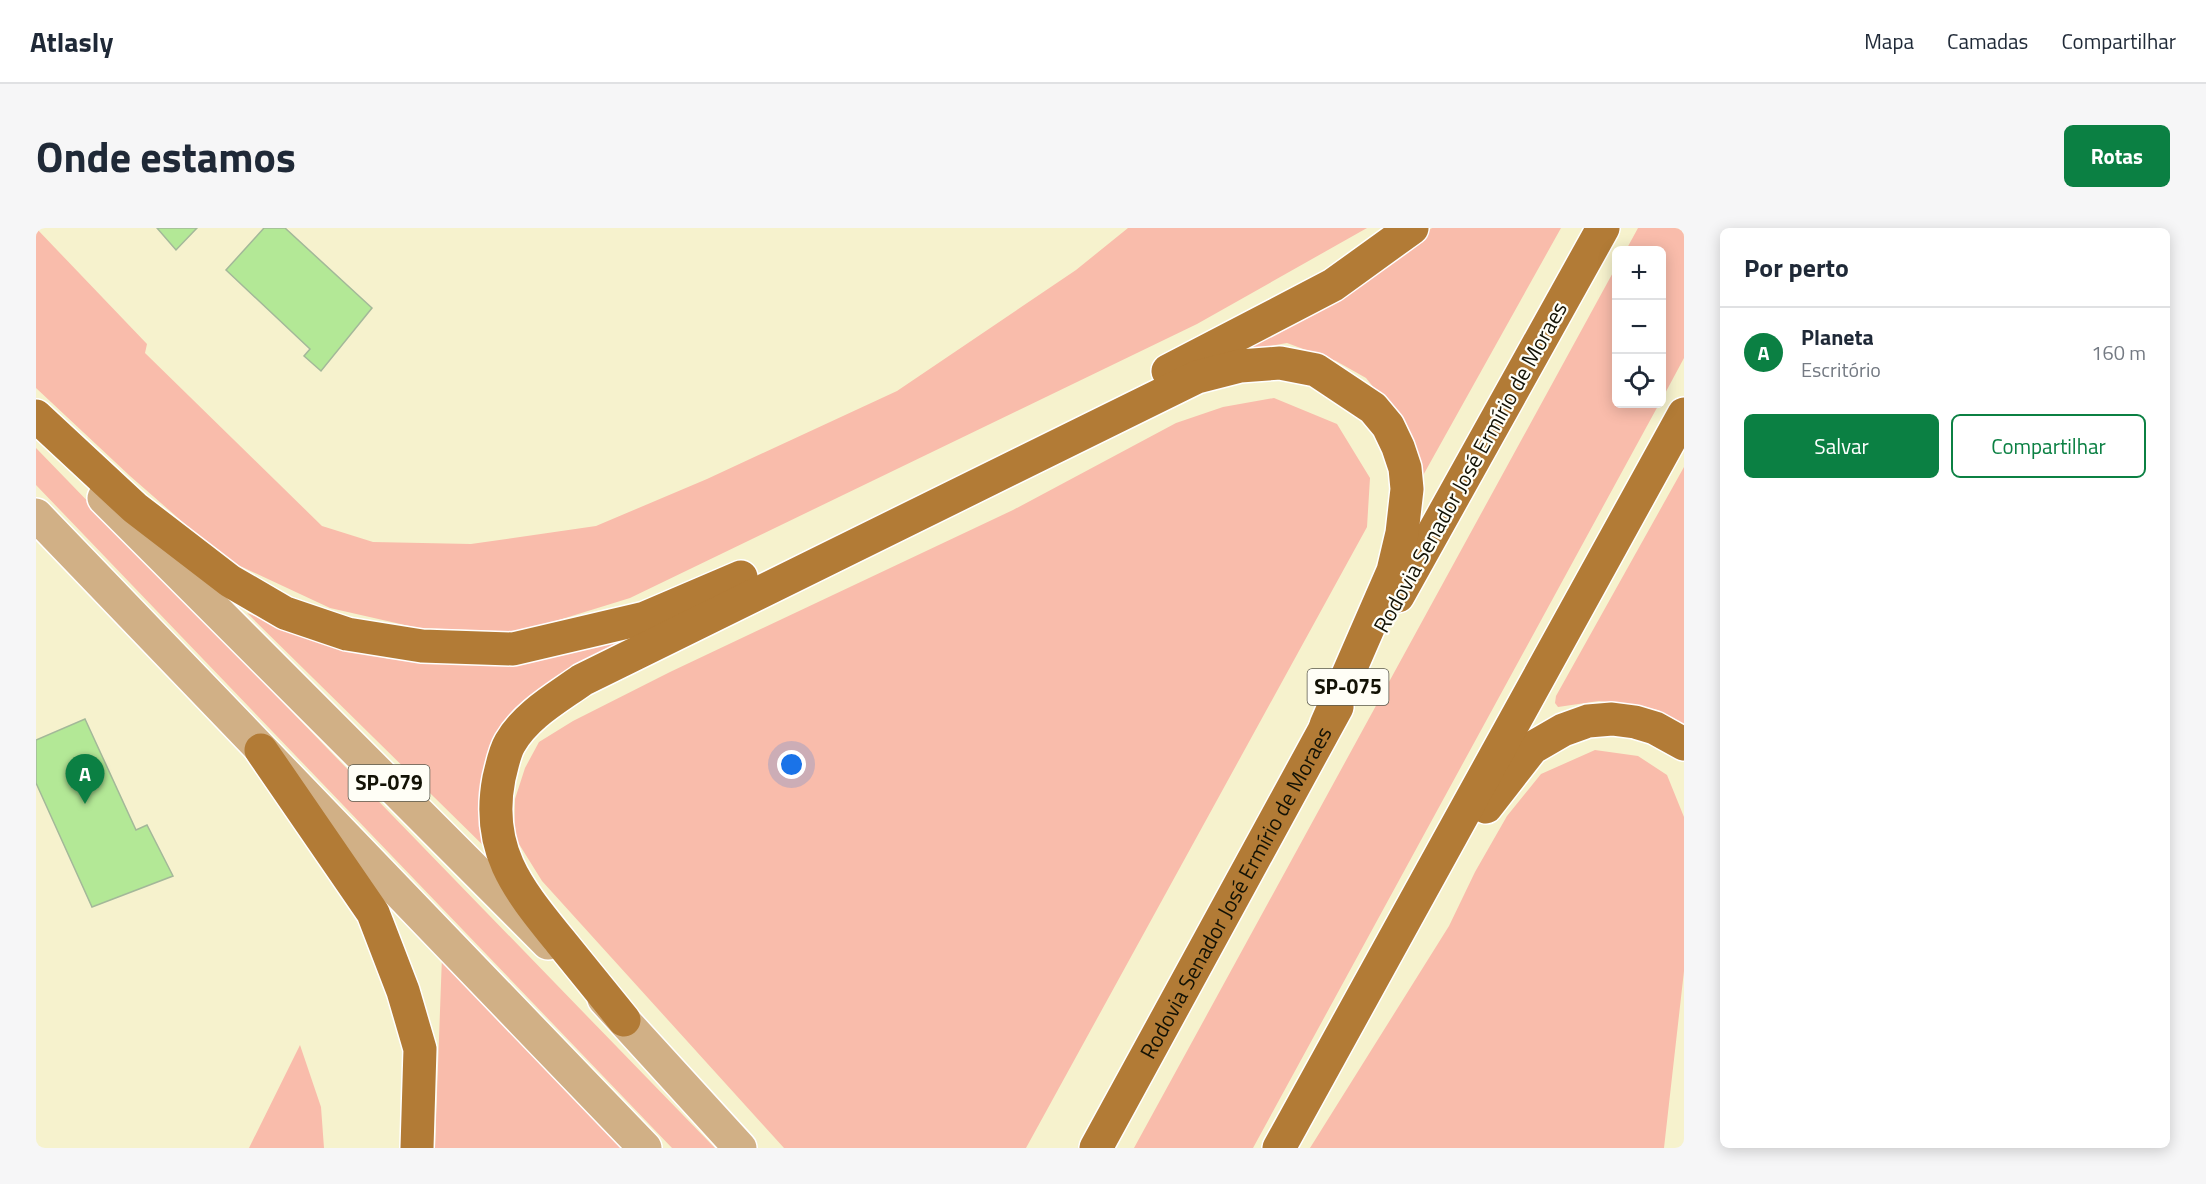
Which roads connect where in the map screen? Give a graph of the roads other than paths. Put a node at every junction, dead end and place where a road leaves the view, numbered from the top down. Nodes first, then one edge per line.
1 (1412, 228) edge
2 (1603, 228) edge
3 (1684, 414) edge
4 (36, 418) edge
5 (36, 515) edge
6 (1326, 726) junction
7 (1684, 744) edge
8 (261, 750) junction
9 (1399, 928) junction
10 (624, 1020) junction
11 (417, 1148) edge
12 (645, 1148) edge
13 (740, 1148) edge
14 (1096, 1148) edge
15 (1279, 1148) edge

1 - 4 highway
2 - 6 highway, Rodovia Senador José Ermírio de Moraes / SP-075
3 - 9 highway
4 - 10 main road, SP-079
5 - 8 main road, SP-079
6 - 10 highway
6 - 14 highway, Rodovia Senador José Ermírio de Moraes / SP-075
7 - 9 highway
8 - 11 highway
8 - 12 main road, SP-079
9 - 15 highway
10 - 13 main road, SP-079

